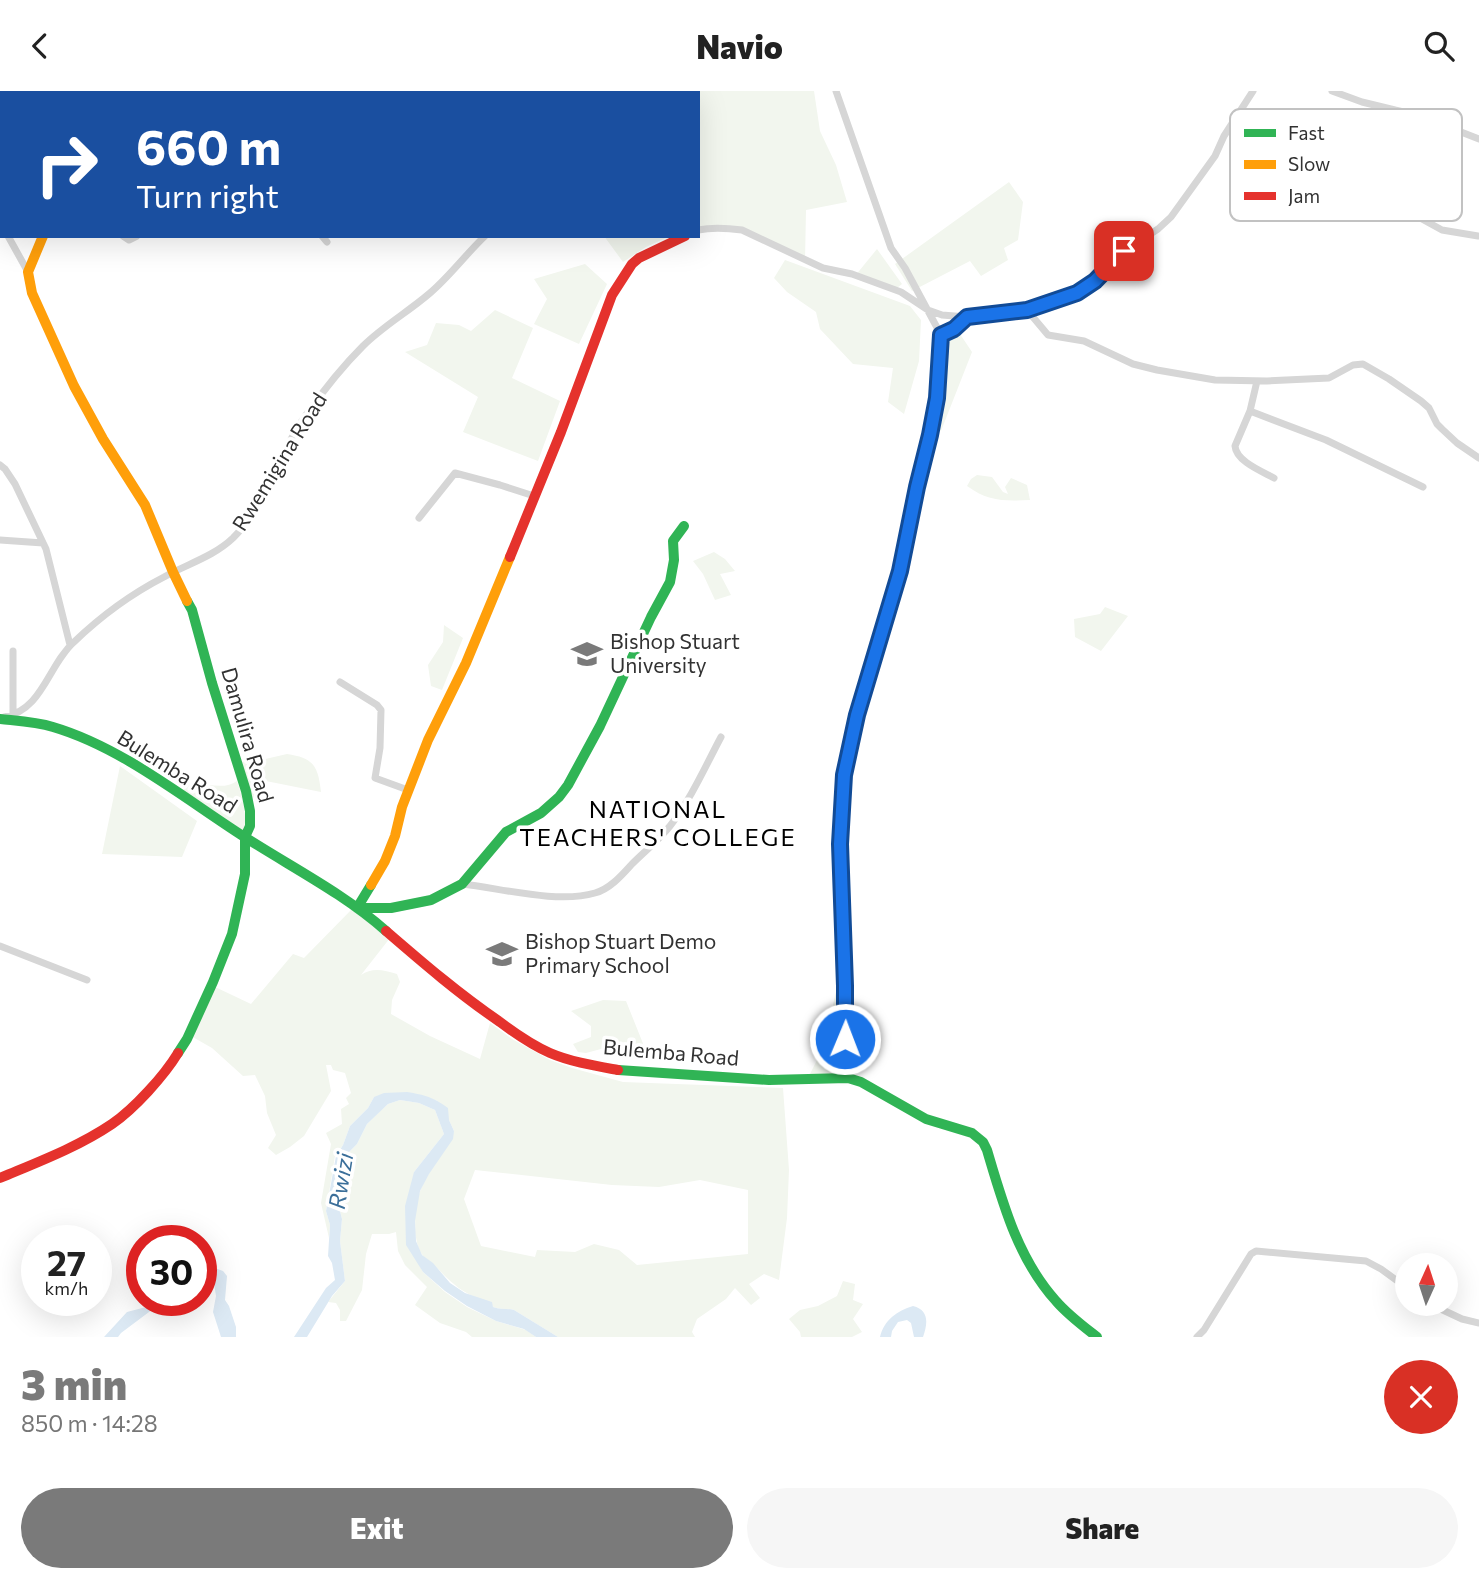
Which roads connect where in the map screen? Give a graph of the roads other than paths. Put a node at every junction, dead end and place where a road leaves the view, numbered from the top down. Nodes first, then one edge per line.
1 (836, 91) edge
2 (1253, 91) edge
3 (1332, 91) edge
4 (1241, 109) edge
5 (1391, 109) edge
6 (1230, 127) edge
7 (1462, 132) edge
8 (1479, 139) edge
9 (1426, 221) edge
10 (700, 230) edge
11 (1478, 236) edge
12 (9, 238) edge
13 (42, 238) edge
14 (483, 238) edge
15 (680, 238) edge
16 (27, 272) junction
17 (928, 310) junction
18 (1027, 310) junction
19 (967, 317) junction
20 (941, 335) junction
21 (1257, 381) junction
22 (1250, 411) junction
23 (1479, 458) edge
24 (0, 465) edge
25 (1274, 478) dead end
26 (1423, 487) dead end
27 (534, 496) junction
28 (419, 519) dead end
29 (684, 526) dead end
30 (0, 540) edge
31 (43, 543) junction
32 (173, 572) junction
33 (70, 645) junction
34 (13, 651) dead end
35 (340, 682) dead end
36 (13, 716) junction
37 (0, 718) edge
38 (721, 737) dead end
39 (408, 790) junction
40 (245, 837) junction
41 (461, 884) junction
42 (357, 908) junction
43 (0, 946) edge
44 (87, 980) dead end
45 (839, 1077) junction
46 (0, 1178) edge
47 (1395, 1279) edge
48 (1456, 1316) edge
49 (1479, 1323) edge
50 (1097, 1337) edge
51 (1197, 1337) edge

1 - 17 street
2 - 4 street
3 - 5 street
6 - 18 street
7 - 8 street
9 - 11 street
10 - 17 street
12 - 16 street
13 - 16 street
14 - 32 street, Rwemigina Road
15 - 27 street
16 - 32 street, Damulira Road
17 - 19 street
17 - 20 street
18 - 19 street
18 - 21 street
19 - 20 street
20 - 45 street
21 - 22 street
21 - 23 street
22 - 25 street
22 - 26 street
24 - 31 street
27 - 28 street
27 - 39 street
29 - 41 street
30 - 31 street
31 - 33 street
32 - 33 street, Rwemigina Road
32 - 40 street, Damulira Road
33 - 36 street, Rwemigina Road
34 - 36 street
35 - 39 street
36 - 37 street
37 - 40 street, Bulemba Road
38 - 41 street
39 - 42 street
40 - 42 street, Bulemba Road
40 - 46 street, Damulira Road
41 - 42 street
42 - 45 street, Bulemba Road
43 - 44 street
45 - 50 street, Bulemba Road
47 - 51 street
48 - 49 street

